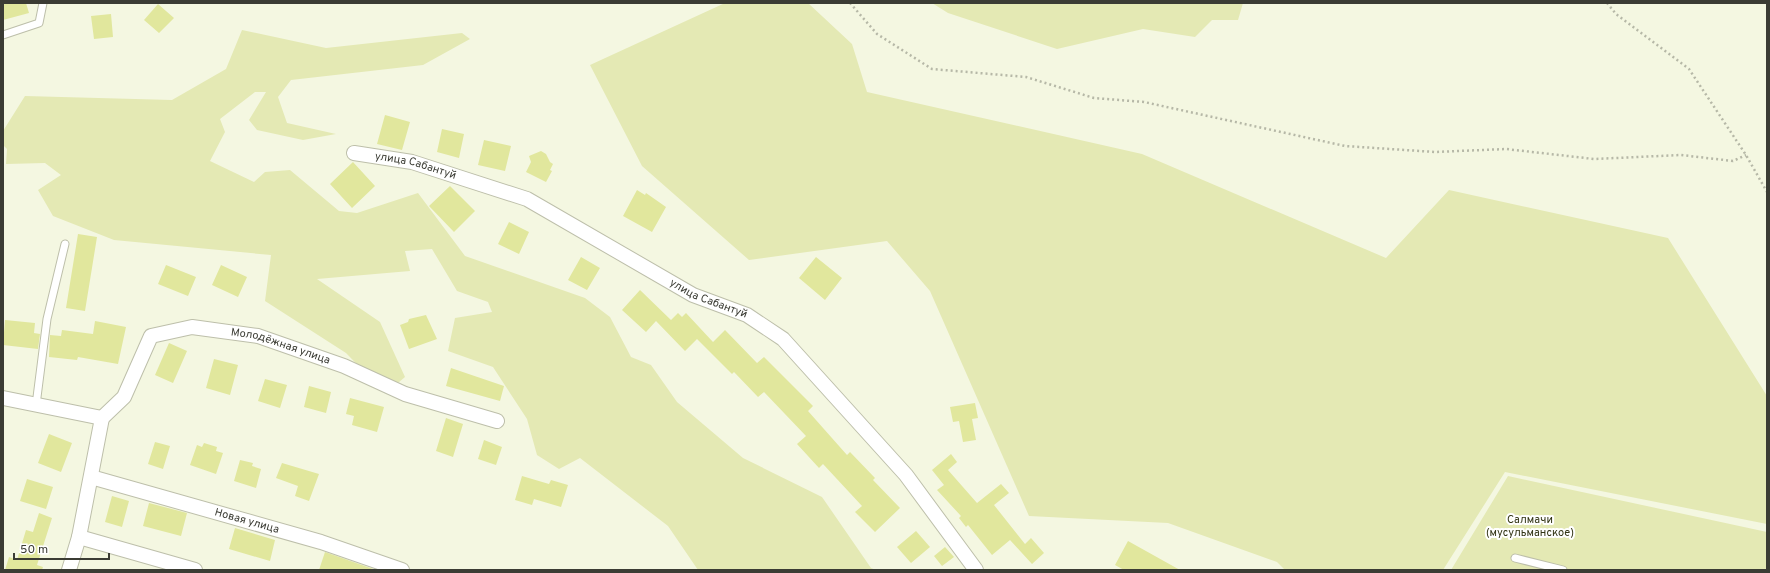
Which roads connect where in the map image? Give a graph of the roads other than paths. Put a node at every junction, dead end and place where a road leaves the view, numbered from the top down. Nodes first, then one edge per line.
1 (43, 3) edge
2 (3, 35) edge
3 (354, 153) dead end
4 (65, 244) dead end
5 (3, 398) edge
6 (36, 405) junction
7 (102, 418) junction
8 (497, 421) dead end
9 (91, 477) junction
10 (79, 537) junction
11 (1515, 558) dead end
12 (69, 570) edge
13 (195, 570) edge
14 (402, 570) edge
15 (976, 570) edge
16 (1563, 570) edge

1 - 2 lane
3 - 15 street, улица Сабантуй
4 - 6 lane
5 - 6 street
6 - 7 street
7 - 8 street, Молодёжная улица
7 - 9 street
9 - 10 street
9 - 14 street, Новая улица
10 - 12 street
10 - 13 street
11 - 16 lane

